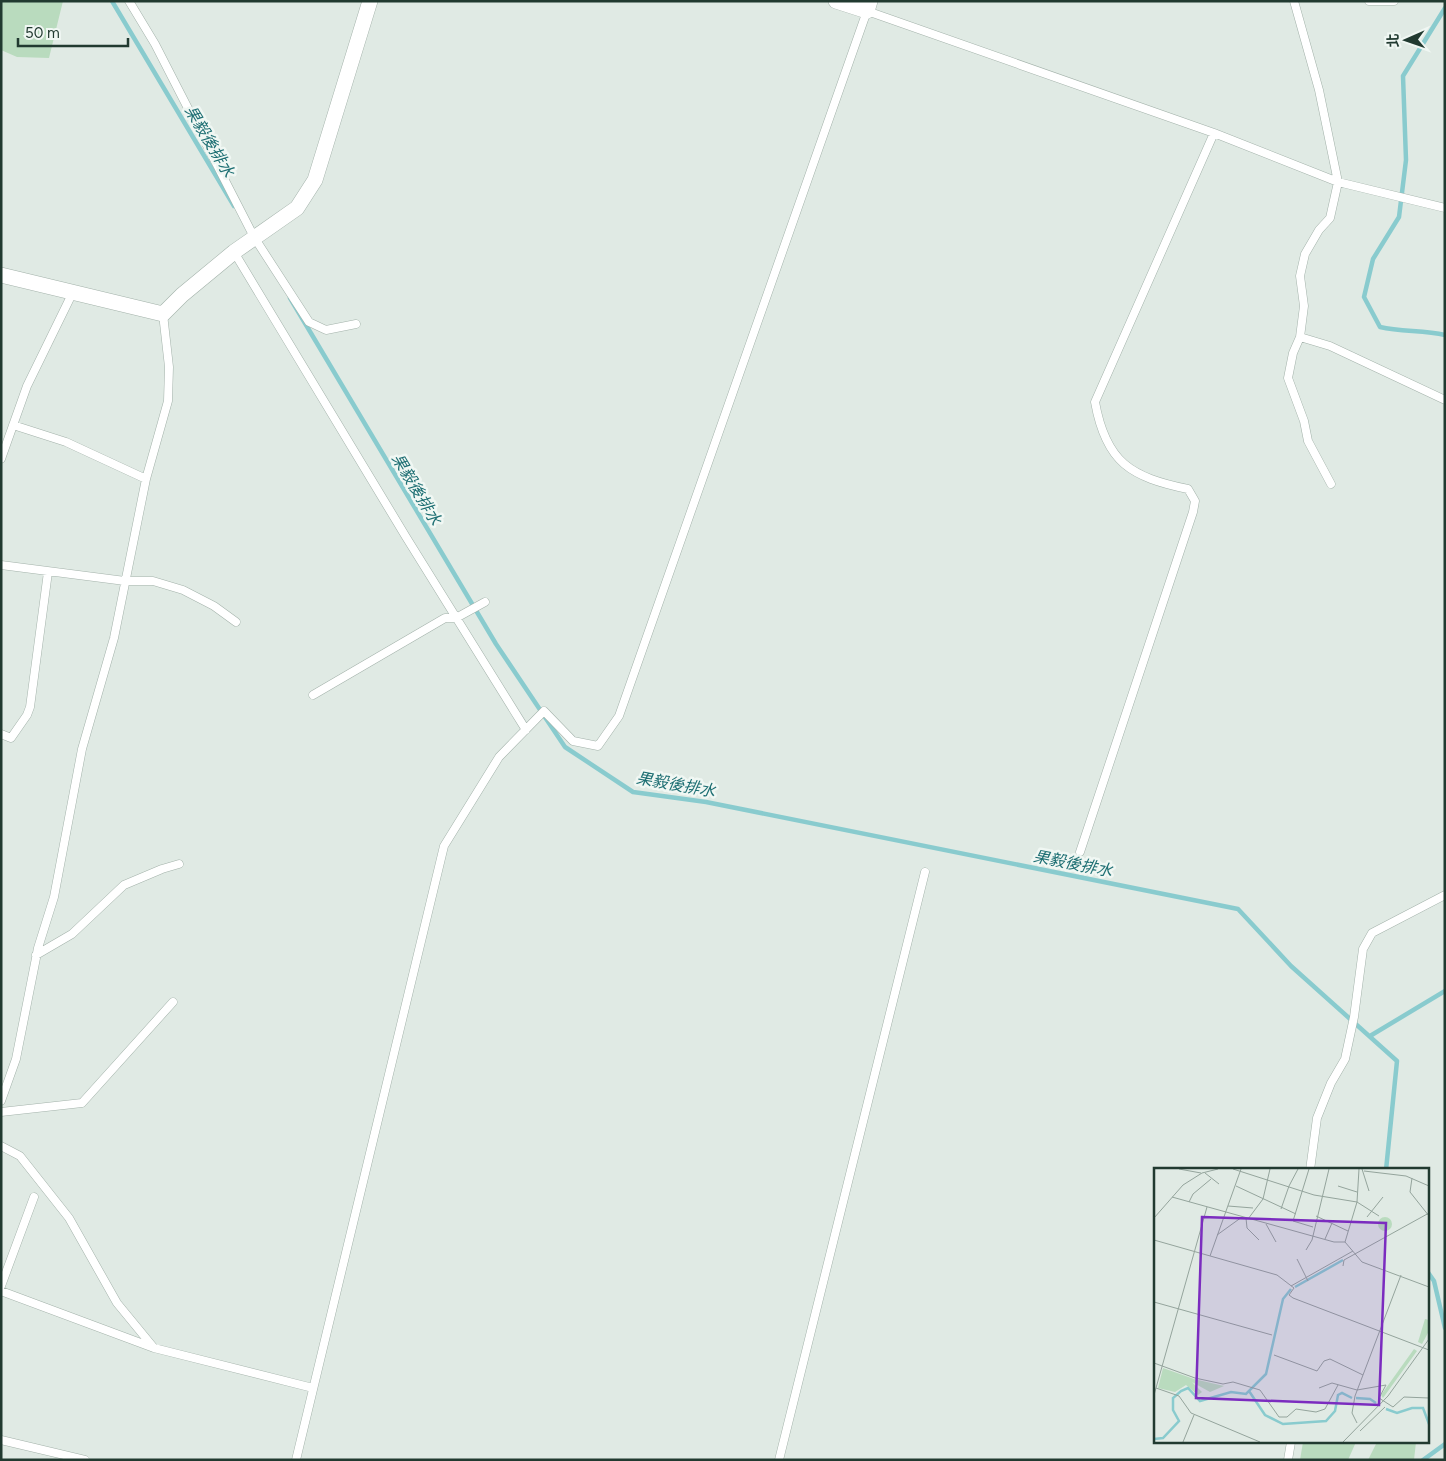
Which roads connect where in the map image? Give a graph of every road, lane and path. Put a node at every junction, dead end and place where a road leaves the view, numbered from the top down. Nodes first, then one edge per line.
1 (129, 1) edge
2 (370, 1) edge
3 (836, 1) edge
4 (1294, 1) edge
5 (1369, 1) edge
6 (1394, 1) edge
7 (868, 6) edge
8 (1214, 133) junction
9 (1338, 182) junction
10 (1445, 208) edge
11 (254, 237) junction
12 (234, 252) junction
13 (1, 275) edge
14 (73, 292) junction
15 (163, 314) junction
16 (356, 324) dead end
17 (1300, 337) junction
18 (1445, 400) edge
19 (14, 425) junction
20 (1, 459) edge
21 (146, 479) junction
22 (1331, 484) dead end
23 (1, 565) edge
24 (48, 572) junction
25 (125, 580) junction
26 (485, 602) dead end
27 (456, 618) junction
28 (236, 622) dead end
29 (313, 695) dead end
30 (526, 730) junction
31 (1, 734) edge
32 (1080, 852) dead end
33 (179, 864) dead end
34 (924, 872) dead end
35 (1445, 896) edge
36 (36, 955) junction
37 (173, 1002) dead end
38 (2, 1092) edge
39 (1, 1101) edge
40 (1, 1112) edge
41 (1, 1146) edge
42 (1310, 1168) edge
43 (34, 1197) dead end
44 (1, 1286) edge
45 (1, 1291) edge
46 (154, 1348) junction
47 (312, 1388) junction
48 (1, 1440) edge
49 (1291, 1444) edge
50 (85, 1460) edge
51 (296, 1460) edge
52 (779, 1460) edge
53 (1288, 1460) edge

1 - 11 lane
2 - 11 street
3 - 7 street
4 - 9 lane
5 - 6 lane
7 - 8 lane
7 - 30 lane
8 - 9 lane
8 - 32 lane
9 - 10 lane
9 - 17 lane
11 - 12 street
11 - 16 lane
12 - 15 street
12 - 27 lane
13 - 14 street
14 - 15 street
14 - 19 lane
15 - 21 lane
17 - 18 lane
17 - 22 lane
19 - 20 lane
19 - 21 lane
21 - 25 lane
23 - 24 lane
24 - 25 lane
24 - 31 lane
25 - 28 lane
25 - 36 lane
26 - 27 lane
27 - 29 lane
27 - 30 lane
30 - 47 lane
33 - 36 lane
34 - 52 lane
35 - 42 lane
36 - 38 lane
37 - 40 lane
38 - 39 lane
41 - 46 lane
43 - 44 lane
45 - 46 lane
46 - 47 lane
47 - 51 lane
48 - 50 lane
49 - 53 lane

